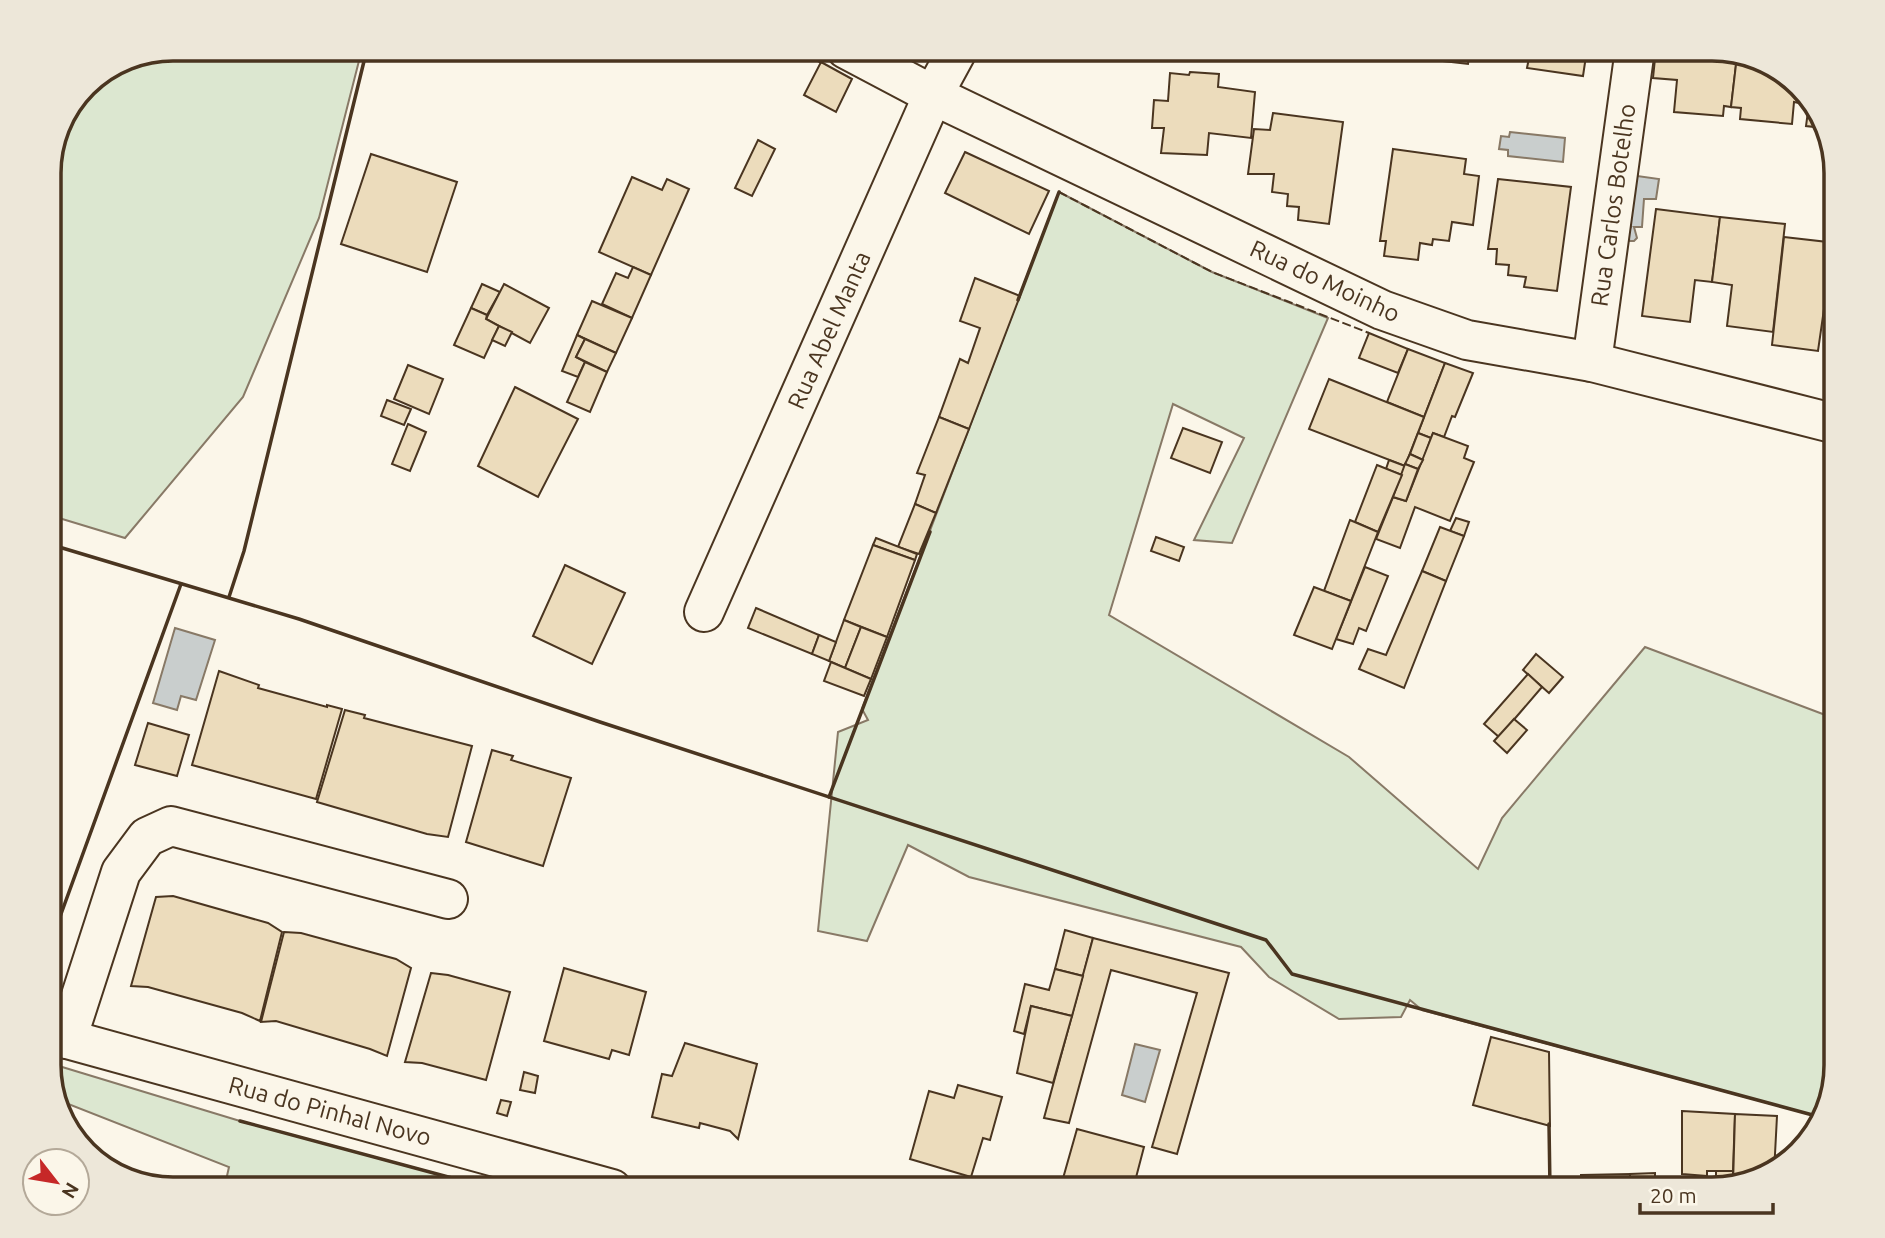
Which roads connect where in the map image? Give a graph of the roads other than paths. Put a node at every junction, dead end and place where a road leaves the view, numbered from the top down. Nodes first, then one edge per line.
1 (869, 61) edge
2 (951, 61) edge
3 (1632, 61) edge
4 (933, 95) junction
5 (1592, 362) junction
6 (1824, 421) edge
7 (704, 612) dead end
8 (448, 899) dead end
9 (61, 1028) edge
10 (61, 1037) edge
11 (569, 1177) edge

1 - 4 street, Rua do Moinho
2 - 4 street, Rua Abel Manta
3 - 5 street, Rua Carlos Botelho
4 - 5 street, Rua do Moinho
4 - 7 street, Rua Abel Manta
5 - 6 street, Rua do Moinho
8 - 9 street
10 - 11 street, Rua do Pinhal Novo

